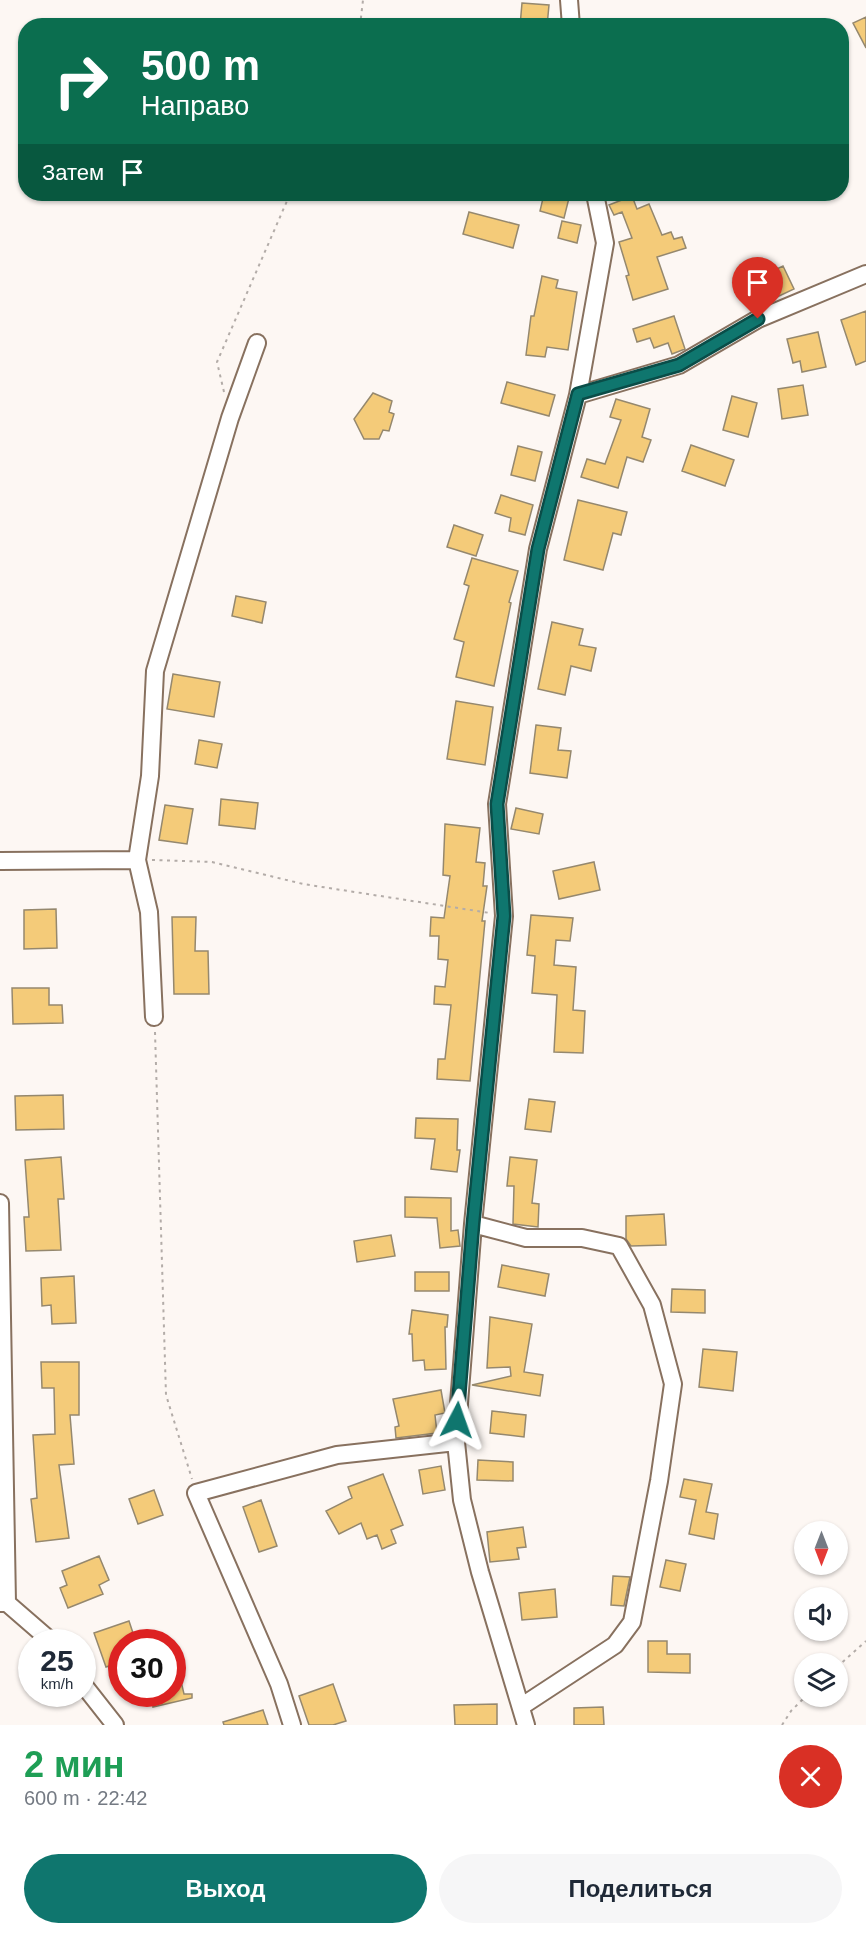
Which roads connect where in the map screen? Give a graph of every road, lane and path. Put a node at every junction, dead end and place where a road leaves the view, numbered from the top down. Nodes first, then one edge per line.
1 (363, 0) edge
2 (569, 0) edge
3 (361, 18) edge
4 (570, 18) edge
5 (287, 201) edge
6 (596, 201) edge
7 (866, 274) edge
8 (257, 343) dead end
9 (578, 394) junction
10 (230, 418) junction
11 (136, 860) junction
12 (0, 861) edge
13 (504, 916) junction
14 (154, 1017) joint
15 (0, 1203) edge
16 (473, 1224) junction
17 (456, 1442) junction
18 (196, 1493) junction
19 (3, 1603) edge
20 (36, 1629) edge
21 (866, 1641) edge
22 (848, 1657) edge
23 (96, 1701) edge
24 (522, 1706) junction
25 (795, 1707) edge
26 (115, 1725) edge
27 (292, 1725) edge
28 (526, 1725) edge
29 (782, 1725) edge

1 - 3 path
2 - 4 street
5 - 10 path
6 - 9 street
7 - 9 street
8 - 10 street
9 - 13 street
10 - 11 street
11 - 12 street
11 - 13 path
11 - 14 street
13 - 16 street
14 - 18 path
15 - 19 street
16 - 17 street
16 - 24 street
17 - 18 street
17 - 24 street
18 - 27 street
19 - 20 street
21 - 22 path
23 - 26 street
24 - 28 street
25 - 29 path

